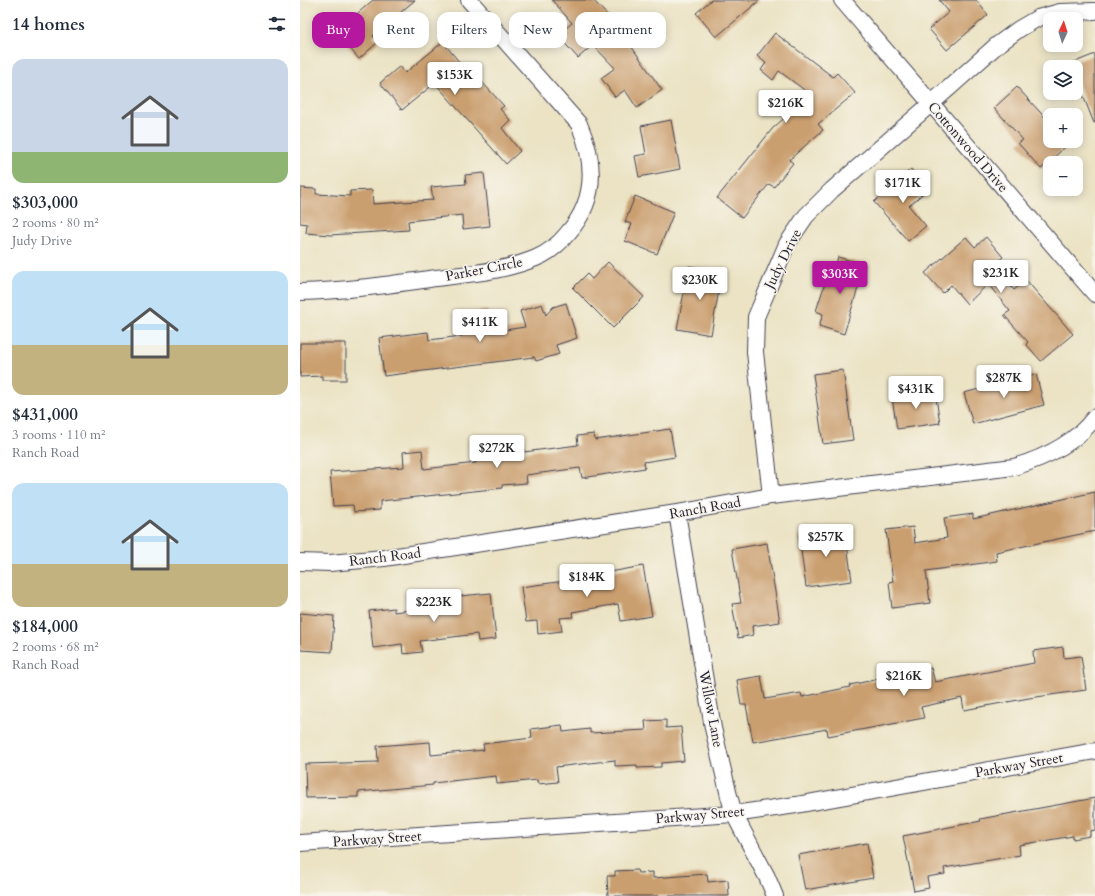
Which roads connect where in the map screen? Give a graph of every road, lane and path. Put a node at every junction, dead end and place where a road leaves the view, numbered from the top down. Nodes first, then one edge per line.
1 (469, 0) edge
2 (842, 0) edge
3 (1095, 11) edge
4 (931, 104) junction
5 (300, 292) edge
6 (1095, 294) edge
7 (1095, 417) edge
8 (771, 496) junction
9 (677, 514) junction
10 (300, 562) edge
11 (1095, 751) edge
12 (734, 814) junction
13 (300, 843) edge
14 (775, 896) edge

1 - 5 street, Parker Circle
2 - 4 street, Cottonwood Drive
3 - 4 street, Judy Drive
4 - 6 street, Cottonwood Drive
4 - 8 street, Judy Drive
7 - 8 street, Ranch Road
8 - 9 street, Ranch Road
9 - 10 street, Ranch Road
9 - 12 street, Willow Lane
11 - 12 street, Parkway Street
12 - 13 street, Parkway Street
12 - 14 street, Willow Lane

